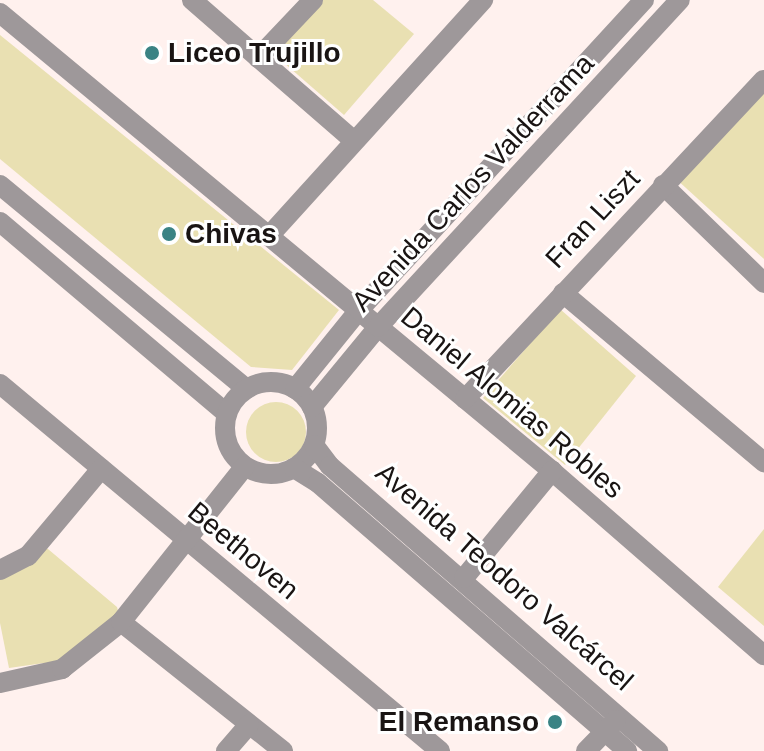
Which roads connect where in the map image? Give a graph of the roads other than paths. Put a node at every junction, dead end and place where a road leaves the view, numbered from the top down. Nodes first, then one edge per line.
1 (192, 0) edge
2 (313, 0) edge
3 (483, 0) edge
4 (644, 0) edge
5 (680, 0) edge
6 (0, 13) edge
7 (258, 58) junction
8 (764, 80) edge
9 (353, 140) junction
10 (0, 185) edge
11 (663, 185) junction
12 (0, 222) edge
13 (269, 236) junction
14 (118, 282) junction
15 (764, 283) edge
16 (563, 293) junction
17 (101, 305) junction
18 (359, 310) junction
19 (378, 327) junction
20 (247, 389) junction
21 (295, 389) junction
22 (3, 394) edge
23 (465, 399) junction
24 (312, 407) junction
25 (227, 414) junction
26 (314, 445) junction
27 (764, 462) edge
28 (245, 466) junction
29 (294, 468) junction
30 (101, 469) junction
31 (552, 471) junction
32 (186, 540) junction
33 (0, 570) edge
34 (464, 578) junction
35 (121, 622) junction
36 (764, 655) edge
37 (0, 683) edge
38 (621, 714) junction
39 (249, 725) junction
40 (606, 730) junction
41 (226, 751) edge
42 (283, 751) edge
43 (440, 751) edge
44 (586, 751) edge
45 (627, 751) edge
46 (658, 751) edge

1 - 7 street
2 - 7 street
3 - 9 street
4 - 18 street, Avenida Carlos Valderrama
5 - 19 street, Avenida Carlos Valderrama
6 - 13 street, Daniel Alomias Robles
7 - 9 street
8 - 11 street, Fran Liszt
9 - 13 street
10 - 14 street
11 - 15 street
11 - 16 street, Fran Liszt
12 - 17 street
13 - 18 street, Daniel Alomias Robles
14 - 17 street
14 - 20 street
16 - 23 street, Fran Liszt
16 - 27 street
17 - 25 street
18 - 19 street, Daniel Alomias Robles
18 - 21 street, Avenida Carlos Valderrama
19 - 23 street, Daniel Alomias Robles
19 - 24 street, Avenida Carlos Valderrama
20 - 21 street
20 - 25 street
21 - 24 street
22 - 30 street, Beethoven
23 - 31 street, Daniel Alomias Robles
24 - 26 street
25 - 28 street
26 - 29 street
26 - 34 street, Avenida Teodoro Valcárcel
28 - 29 street
28 - 32 street
29 - 40 street, Avenida Teodoro Valcárcel
30 - 32 street, Beethoven
30 - 33 street
31 - 34 street
31 - 36 street, Daniel Alomias Robles
32 - 35 street
32 - 43 street, Beethoven
34 - 38 street, Avenida Teodoro Valcárcel
35 - 37 street
35 - 39 street
38 - 40 street
38 - 46 street, Avenida Teodoro Valcárcel
39 - 41 street
39 - 42 street
40 - 44 street
40 - 45 street, Avenida Teodoro Valcárcel

